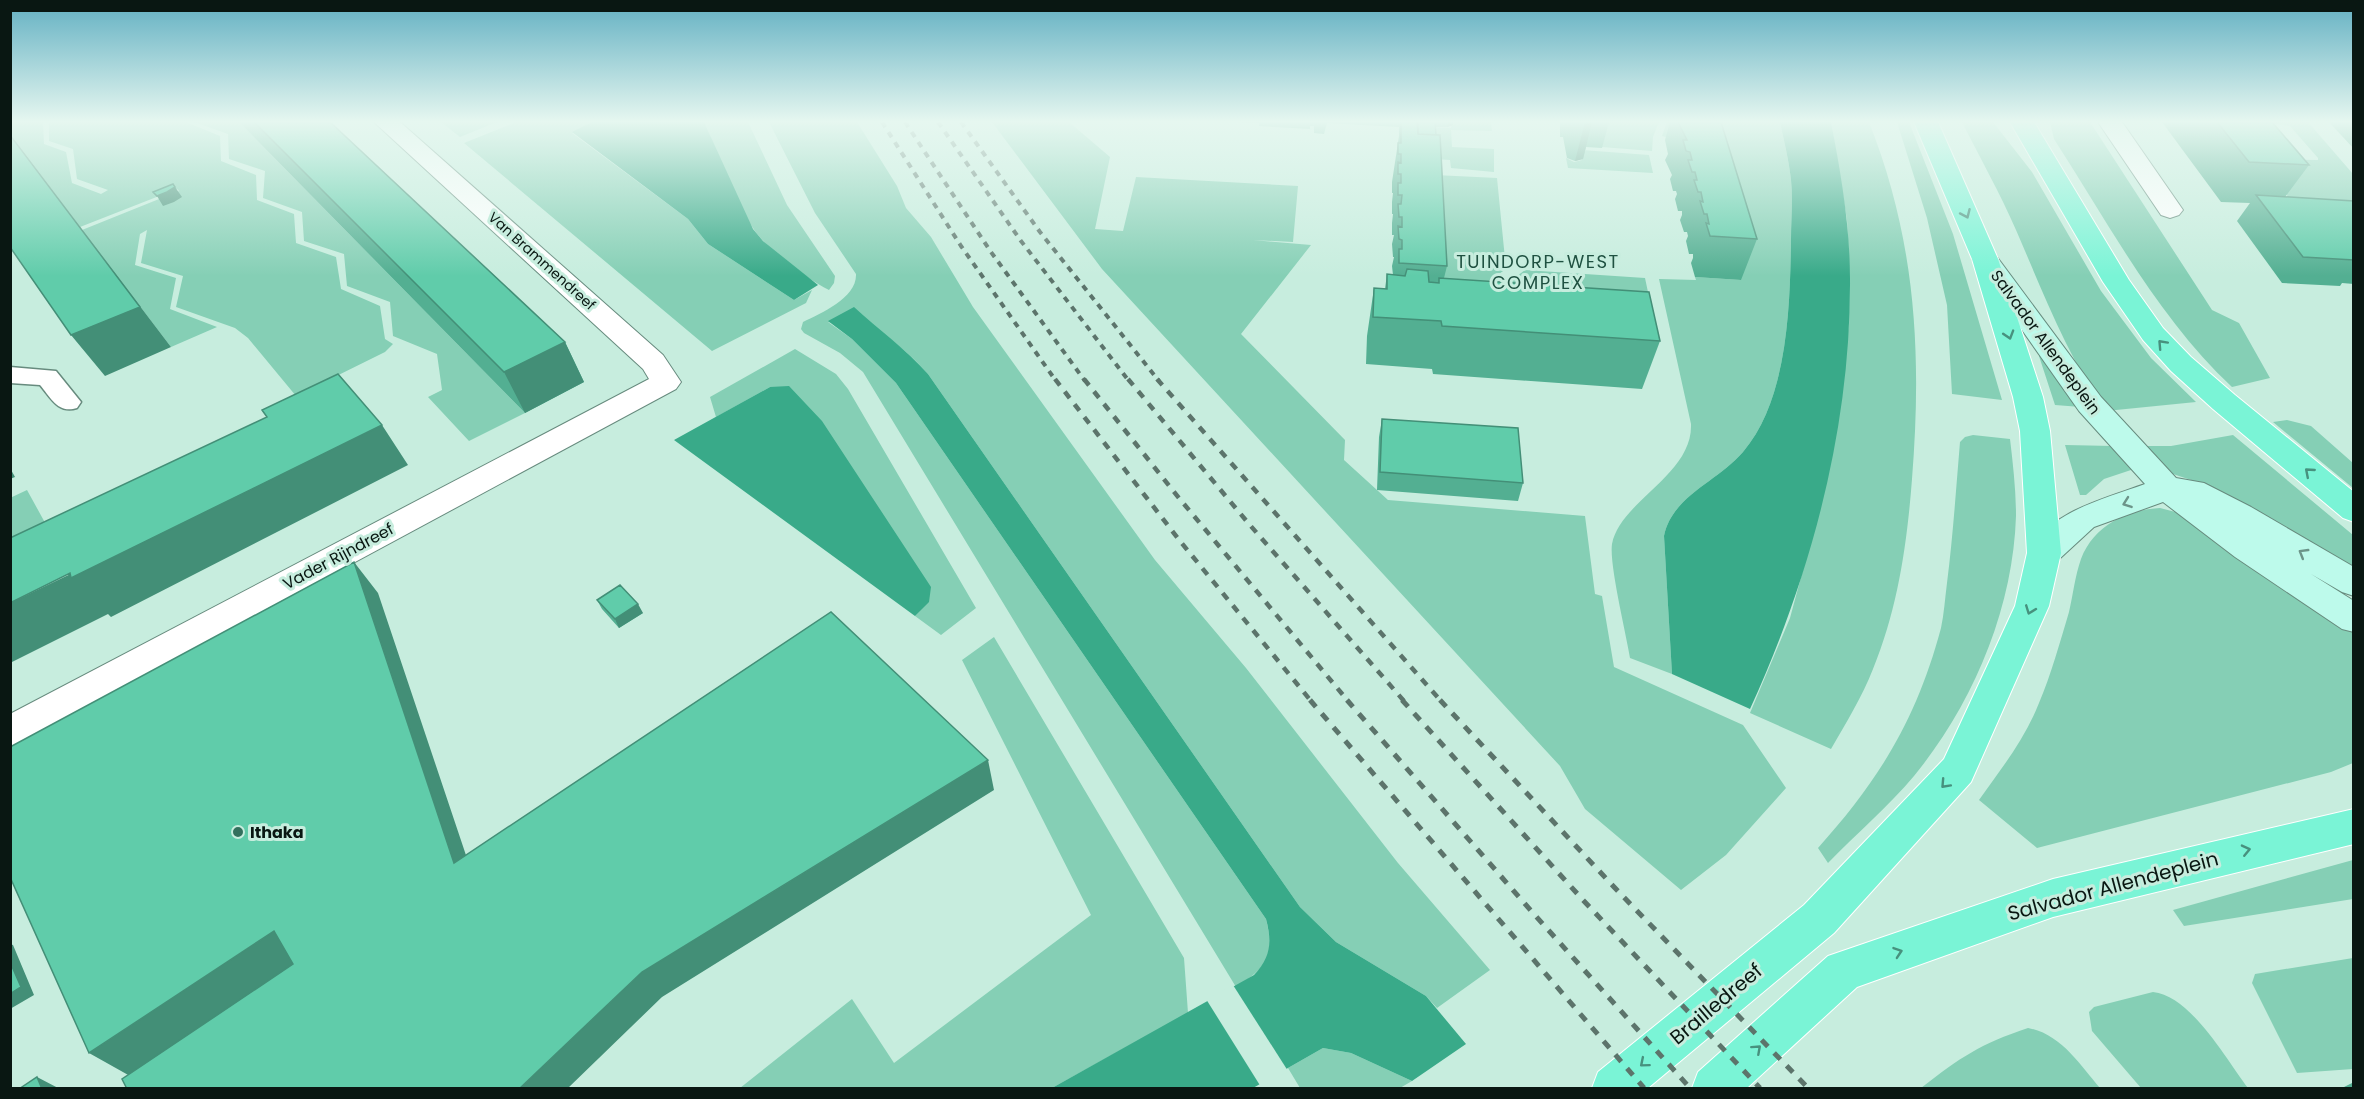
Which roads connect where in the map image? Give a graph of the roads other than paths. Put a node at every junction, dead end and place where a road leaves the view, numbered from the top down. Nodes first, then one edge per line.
1 (444, 173) edge
2 (1948, 173) edge
3 (2053, 173) edge
4 (2145, 173) edge
5 (2170, 210) dead end
6 (1985, 259) junction
7 (10, 375) edge
8 (666, 382) joint
9 (68, 402) dead end
10 (2167, 488) junction
11 (2354, 510) edge
12 (2044, 553) junction
13 (2354, 583) edge
14 (2354, 619) edge
15 (10, 732) edge
16 (2354, 826) edge
17 (1819, 919) joint
18 (1614, 1089) edge
19 (1714, 1089) edge

1 - 8 street, Van Brammendreef
2 -> 6 main road
11 -> 3 main road
4 - 5 street
6 - 10 main road, Salvador Allendeplein
6 -> 12 main road, Salvador Allendeplein
7 - 9 lane
8 - 15 street, Vader Rijndreef
10 -> 12 main road
13 -> 10 main road
10 - 14 main road, Salvador Allendeplein
12 -> 17 main road, Salvador Allendeplein
19 -> 16 main road, Salvador Allendeplein
17 -> 18 main road, Brailledreef

